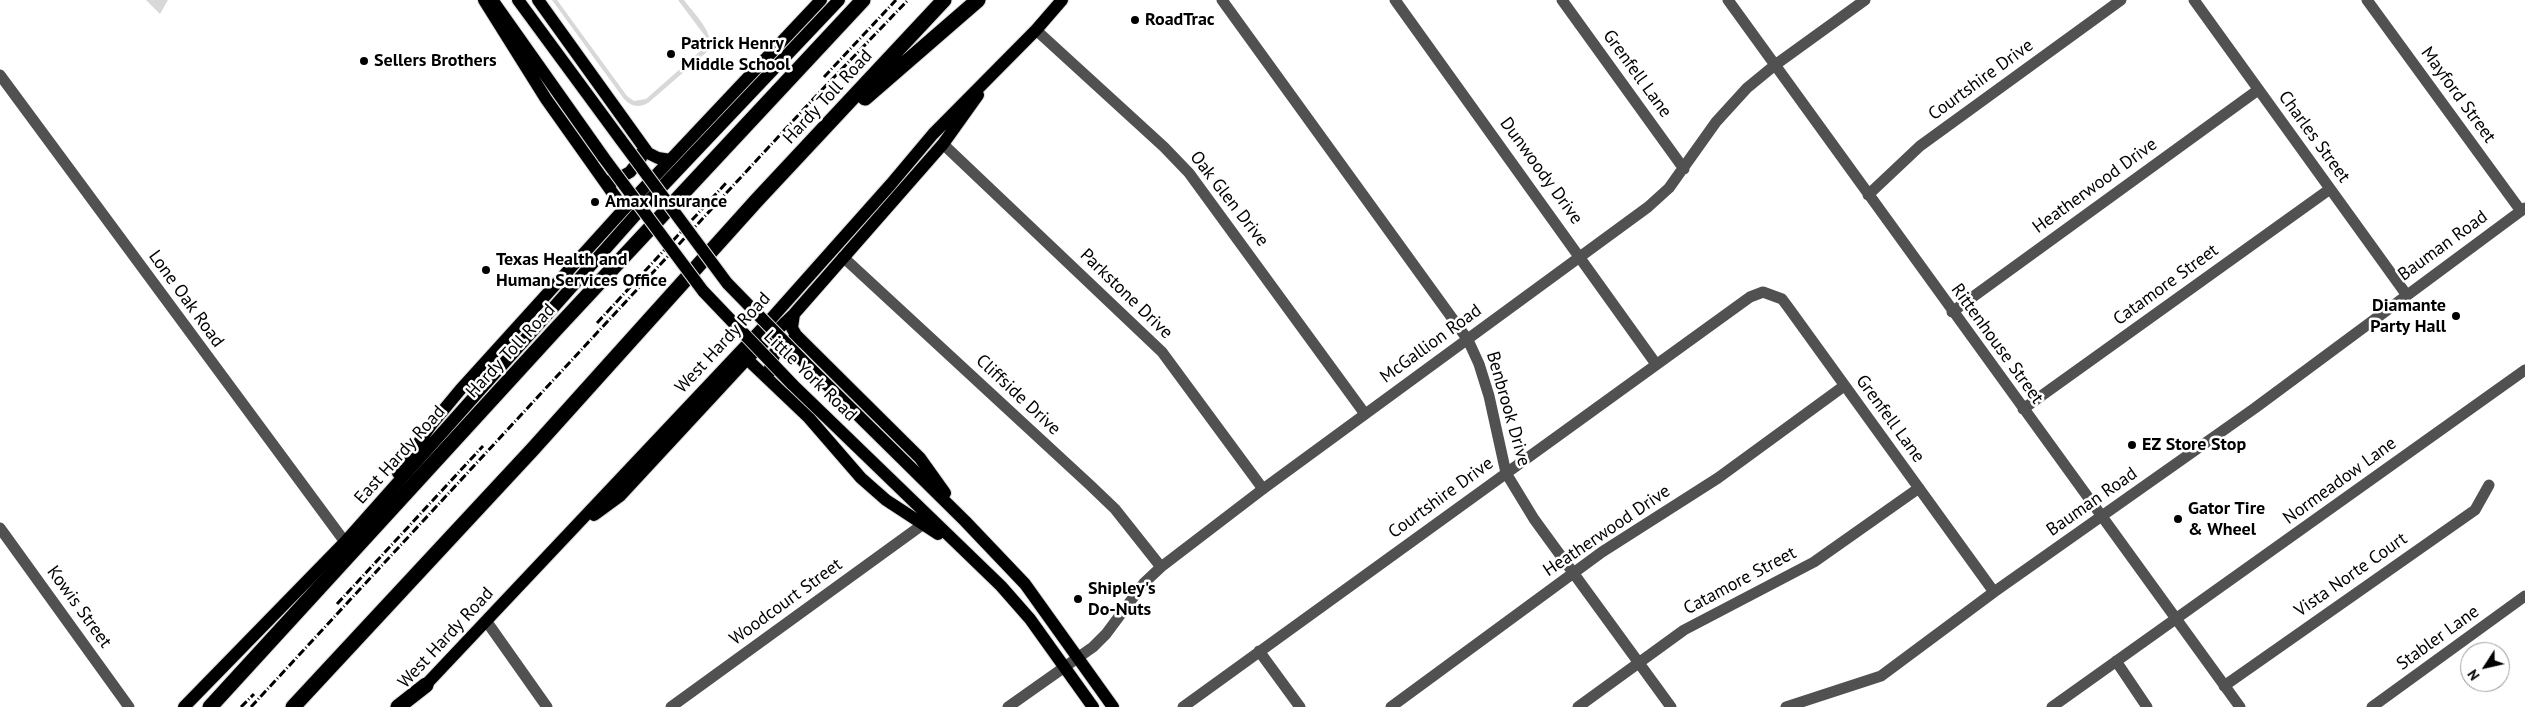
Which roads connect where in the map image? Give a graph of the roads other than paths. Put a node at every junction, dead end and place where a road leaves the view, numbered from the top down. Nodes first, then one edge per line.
1 (484, 0) edge
2 (492, 0) edge
3 (518, 0) edge
4 (538, 0) edge
5 (821, 0) edge
6 (838, 0) edge
7 (863, 0) edge
8 (944, 0) edge
9 (978, 0) edge
10 (1062, 0) edge
11 (1222, 0) edge
12 (1395, 0) edge
13 (1562, 0) edge
14 (1728, 0) edge
15 (1865, 0) edge
16 (2121, 0) edge
17 (2194, 0) edge
18 (2367, 0) edge
19 (1036, 30) junction
20 (1775, 65) junction
21 (994, 73) junction
22 (0, 75) edge
23 (2258, 90) junction
24 (640, 141) junction
25 (944, 144) junction
26 (670, 160) junction
27 (792, 163) junction
28 (1684, 169) junction
29 (602, 178) junction
30 (659, 190) junction
31 (2330, 190) junction
32 (1868, 195) junction
33 (624, 209) junction
34 (641, 210) junction
35 (2523, 210) edge
36 (843, 257) junction
37 (1581, 257) junction
38 (2406, 294) junction
39 (1744, 301) joint
40 (1952, 312) junction
41 (794, 314) junction
42 (765, 324) junction
43 (1468, 340) junction
44 (750, 342) junction
45 (804, 344) junction
46 (747, 359) junction
47 (1656, 364) junction
48 (2525, 370) edge
49 (1844, 386) junction
50 (777, 387) junction
51 (2023, 409) junction
52 (1365, 414) junction
53 (1506, 473) junction
54 (2489, 485) dead end
55 (1263, 488) junction
56 (1919, 488) junction
57 (2101, 517) junction
58 (966, 522) junction
59 (922, 524) junction
60 (0, 528) edge
61 (567, 534) junction
62 (345, 542) junction
63 (952, 542) junction
64 (1161, 567) junction
65 (1575, 573) junction
66 (1994, 592) junction
67 (2525, 596) edge
68 (2176, 619) junction
69 (486, 622) junction
70 (1259, 651) junction
71 (1079, 658) junction
72 (2116, 661) junction
73 (1638, 663) junction
74 (1064, 668) junction
75 (426, 685) junction
76 (2224, 686) junction
77 (1824, 702) edge
78 (129, 707) edge
79 (184, 707) edge
80 (210, 707) edge
81 (294, 707) edge
82 (398, 707) edge
83 (406, 707) edge
84 (547, 707) edge
85 (671, 707) edge
86 (1008, 707) edge
87 (1093, 707) edge
88 (1113, 707) edge
89 (1183, 707) edge
90 (1300, 707) edge
91 (1391, 707) edge
92 (1578, 707) edge
93 (1671, 707) edge
94 (1786, 707) edge
95 (2052, 707) edge
96 (2147, 707) edge
97 (2240, 707) edge
98 (2372, 707) edge

1 - 29 main road
2 - 34 main road, Little York Road, bridge
3 - 30 main road, Little York Road, bridge
4 - 24 main road
5 - 26 main road
6 - 30 main road, East Hardy Road
7 - 80 highway, Hardy Toll Road
8 - 27 highway, Hardy Toll Road
9 - 27 highway
10 - 19 main road, West Hardy Road
11 - 43 street, Benbrook Drive
12 - 37 street, Dunwoody Drive
13 - 28 street, Grenfell Lane
14 - 20 street, Rittenhouse Street
15 - 20 street, McGallion Road
16 - 32 street, Courtshire Drive
17 - 23 street, Charles Street
18 - 35 street, Mayford Street
19 - 21 main road, West Hardy Road
19 - 52 street, Oak Glen Drive
20 - 28 street, McGallion Road
20 - 32 street, Rittenhouse Street
21 - 25 main road
21 - 42 main road, West Hardy Road
22 - 62 street, Lone Oak Road
23 - 31 street, Charles Street
23 - 40 street, Heatherwood Drive
24 - 26 main road
24 - 29 main road
25 - 36 main road
25 - 55 street, Parkstone Drive
26 - 33 main road
27 - 81 highway, Hardy Toll Road
28 - 37 street, McGallion Road
29 - 33 main road
30 - 34 main road, East Hardy Road
30 - 42 main road, Little York Road, bridge
31 - 38 street, Charles Street
31 - 51 street, Catamore Street
32 - 40 street, Rittenhouse Street
33 - 62 main road
34 - 44 main road, Little York Road, bridge
34 - 62 main road, East Hardy Road
35 - 38 street, Bauman Road
36 - 41 main road
36 - 64 street, Cliffside Drive
37 - 43 street, McGallion Road
37 - 47 street, Dunwoody Drive
38 - 57 street, Bauman Road
39 - 47 street, Courtshire Drive
39 - 49 street, Grenfell Lane
40 - 51 street, Rittenhouse Street
41 - 45 main road
41 - 46 main road
42 - 44 main road, West Hardy Road
42 - 58 main road, Little York Road, bridge
43 - 52 street, McGallion Road
43 - 53 street, Benbrook Drive
44 - 61 main road, West Hardy Road
44 - 63 main road, Little York Road, bridge
45 - 50 main road
45 - 58 main road
46 - 50 main road
46 - 61 main road
47 - 53 street, Courtshire Drive
48 - 68 street, Normeadow Lane
49 - 56 street, Grenfell Lane
49 - 65 street, Heatherwood Drive
50 - 59 main road
51 - 57 street, Rittenhouse Street
52 - 55 street, McGallion Road
53 - 65 street, Benbrook Drive
53 - 70 street, Courtshire Drive
54 - 76 street, Vista Norte Court
55 - 64 street, McGallion Road
56 - 66 street, Grenfell Lane
56 - 73 street, Catamore Street
57 - 66 street, Bauman Road
57 - 68 street, Rittenhouse Street
58 - 71 main road, Little York Road
59 - 63 main road
59 - 85 street, Woodcourt Street
60 - 78 street, Kowis Street
61 - 69 main road, West Hardy Road
62 - 79 main road, East Hardy Road
63 - 74 main road, Little York Road
64 - 71 street, McGallion Road
65 - 73 street, Benbrook Drive
65 - 91 street, Heatherwood Drive
66 - 77 street, Bauman Road
67 - 98 street, Stabler Lane
68 - 72 street, Normeadow Lane
68 - 76 street, Rittenhouse Street
69 - 75 main road, West Hardy Road
69 - 84 street
70 - 89 street, Courtshire Drive
70 - 90 street
71 - 74 street, McGallion Road
71 - 88 main road, Little York Road
72 - 95 street, Normeadow Lane
72 - 96 street
73 - 92 street, Catamore Street
73 - 93 street, Benbrook Drive
74 - 86 street, McGallion Road
74 - 87 main road, Little York Road
75 - 82 highway
75 - 83 main road, West Hardy Road
76 - 97 street, Rittenhouse Street
77 - 94 street, Bauman Road

